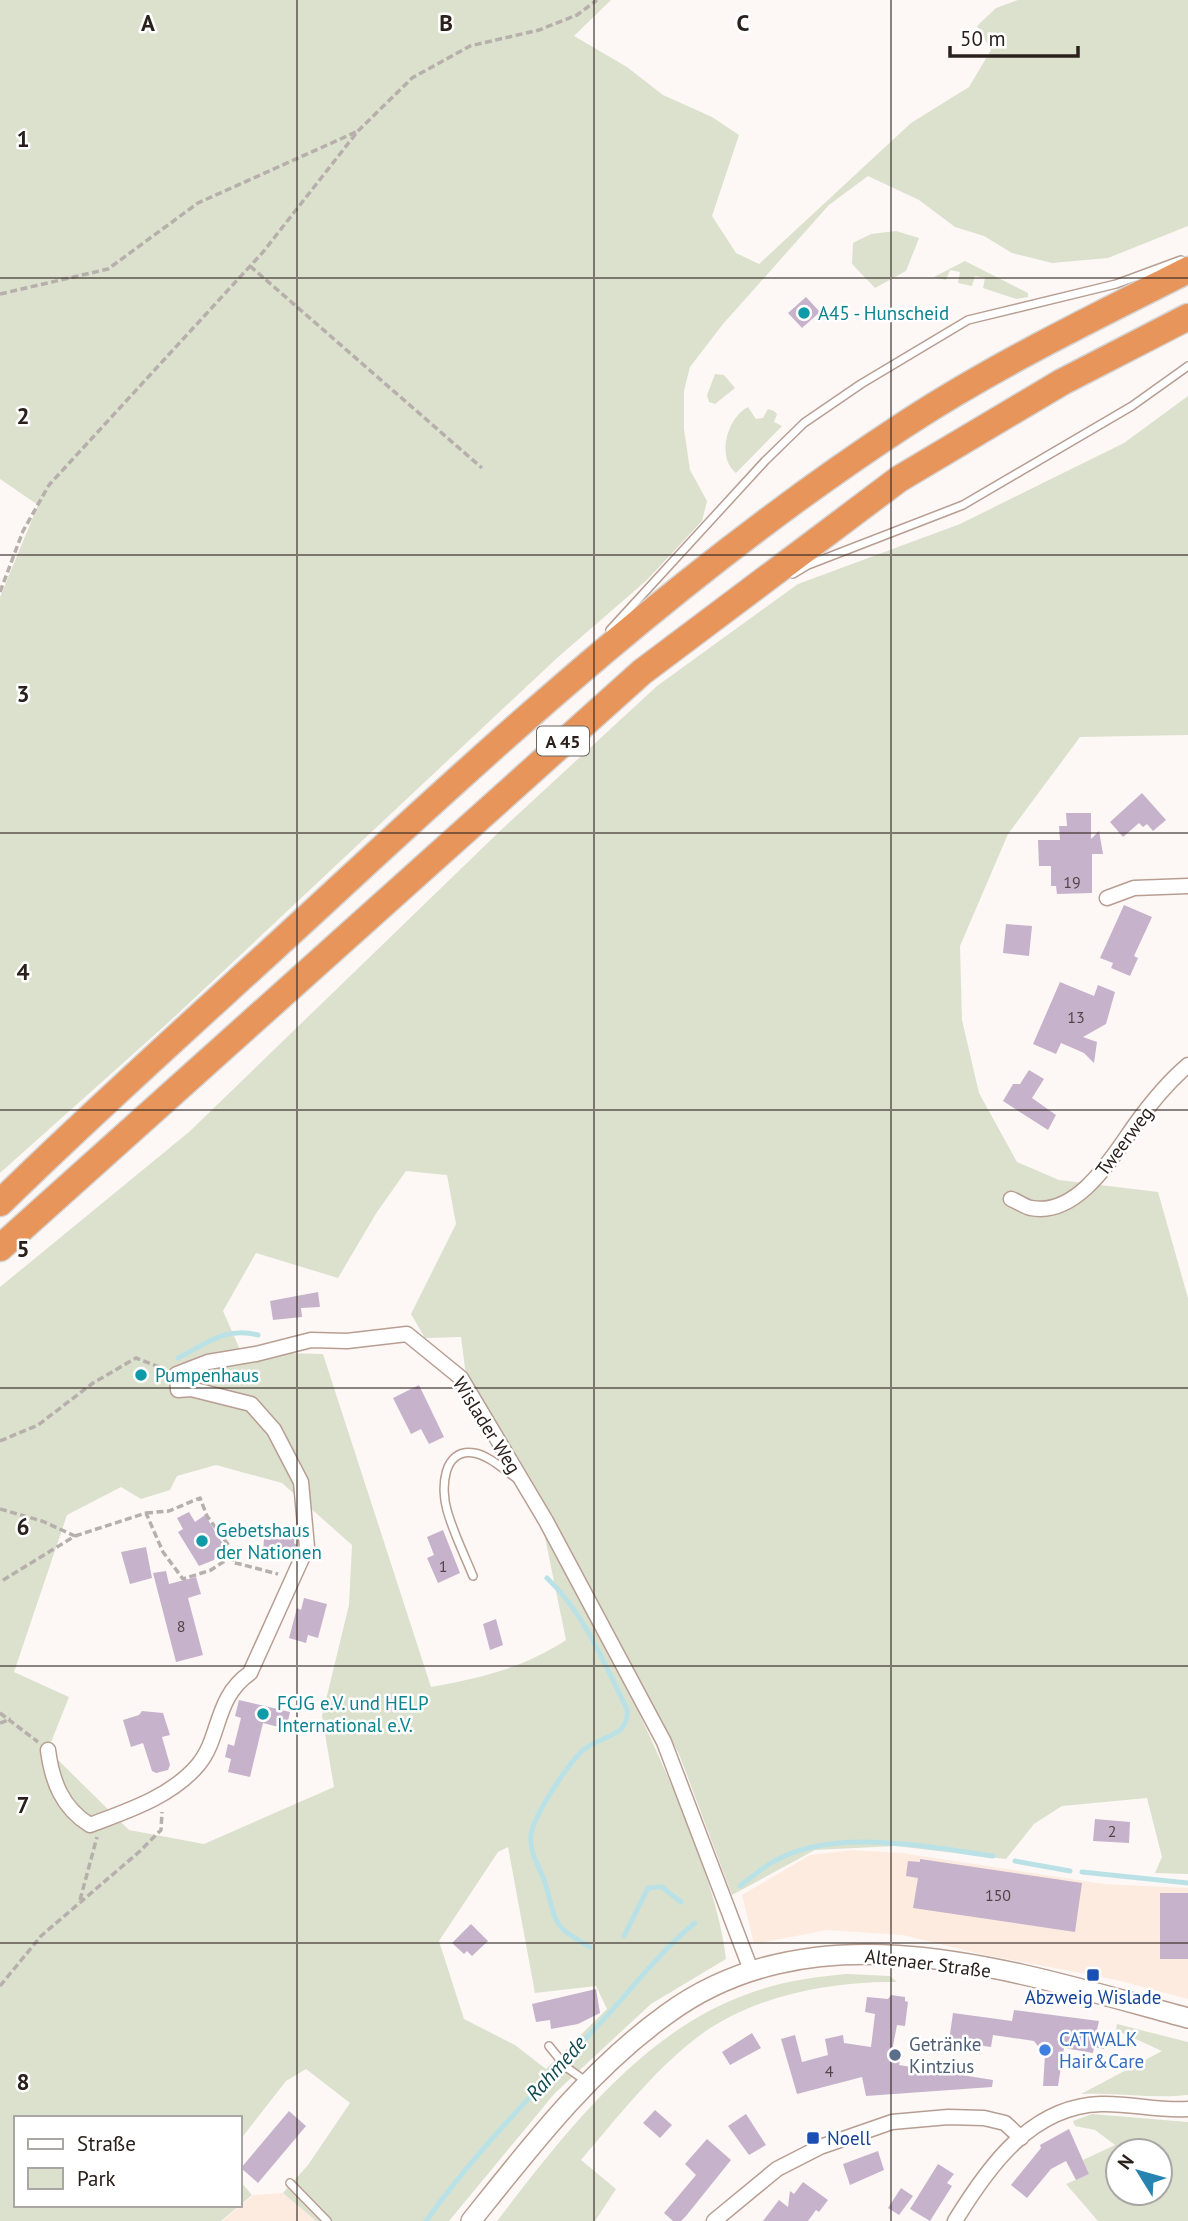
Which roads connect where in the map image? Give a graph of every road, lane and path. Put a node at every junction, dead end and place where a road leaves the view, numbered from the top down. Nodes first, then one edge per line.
1 (597, 0) edge
2 (358, 131) junction
3 (1188, 257) edge
4 (250, 266) junction
5 (1188, 270) edge
6 (0, 294) edge
7 (1188, 317) edge
8 (1188, 366) edge
9 (482, 468) dead end
10 (785, 579) dead end
11 (0, 592) edge
12 (762, 594) dead end
13 (605, 635) dead end
14 (596, 645) dead end
15 (642, 672) junction
16 (540, 703) junction
17 (1188, 886) edge
18 (1107, 898) dead end
19 (1188, 1065) edge
20 (1011, 1199) dead end
21 (0, 1203) edge
22 (0, 1248) edge
23 (177, 1374) junction
24 (0, 1441) edge
25 (523, 1482) junction
26 (0, 1509) edge
27 (146, 1513) junction
28 (75, 1536) junction
29 (235, 1554) junction
30 (473, 1576) dead end
31 (294, 1578) junction
32 (0, 1582) edge
33 (0, 1713) edge
34 (11, 1719) junction
35 (0, 1723) edge
36 (48, 1750) joint
37 (161, 1794) junction
38 (101, 1821) junction
39 (80, 1902) junction
40 (751, 1970) junction
41 (0, 1986) edge
42 (1188, 2018) edge
43 (549, 2046) dead end
44 (587, 2082) junction
45 (1188, 2109) edge
46 (1021, 2138) junction
47 (290, 2183) dead end
48 (327, 2221) edge
49 (471, 2221) edge
50 (714, 2221) edge
51 (955, 2221) edge

1 - 2 path
2 - 4 path
2 - 6 path
3 - 13 lane
4 - 9 path
4 - 11 path
5 - 16 highway, A 45
7 - 15 highway, A 45
8 - 10 lane
12 - 15 lane
14 - 16 lane
15 - 22 highway, A 45
16 - 21 highway, A 45
17 - 18 street
19 - 20 street, Tweerweg
23 - 24 path
23 - 25 street, Wislader Weg
23 - 31 street
25 - 30 lane
25 - 40 street, Wislader Weg
26 - 28 path
27 - 28 path
27 - 29 path
27 - 29 path
28 - 32 path
29 - 31 path
31 - 37 street
33 - 34 path
34 - 35 path
34 - 36 path
36 - 38 street
37 - 38 street
37 - 39 path
38 - 39 path
39 - 41 path
40 - 42 main road, Altenaer Straße
40 - 44 main road, Altenaer Straße
43 - 44 lane
44 - 49 main road, Altenaer Straße
45 - 46 street
46 - 50 street
46 - 51 street
47 - 48 lane

